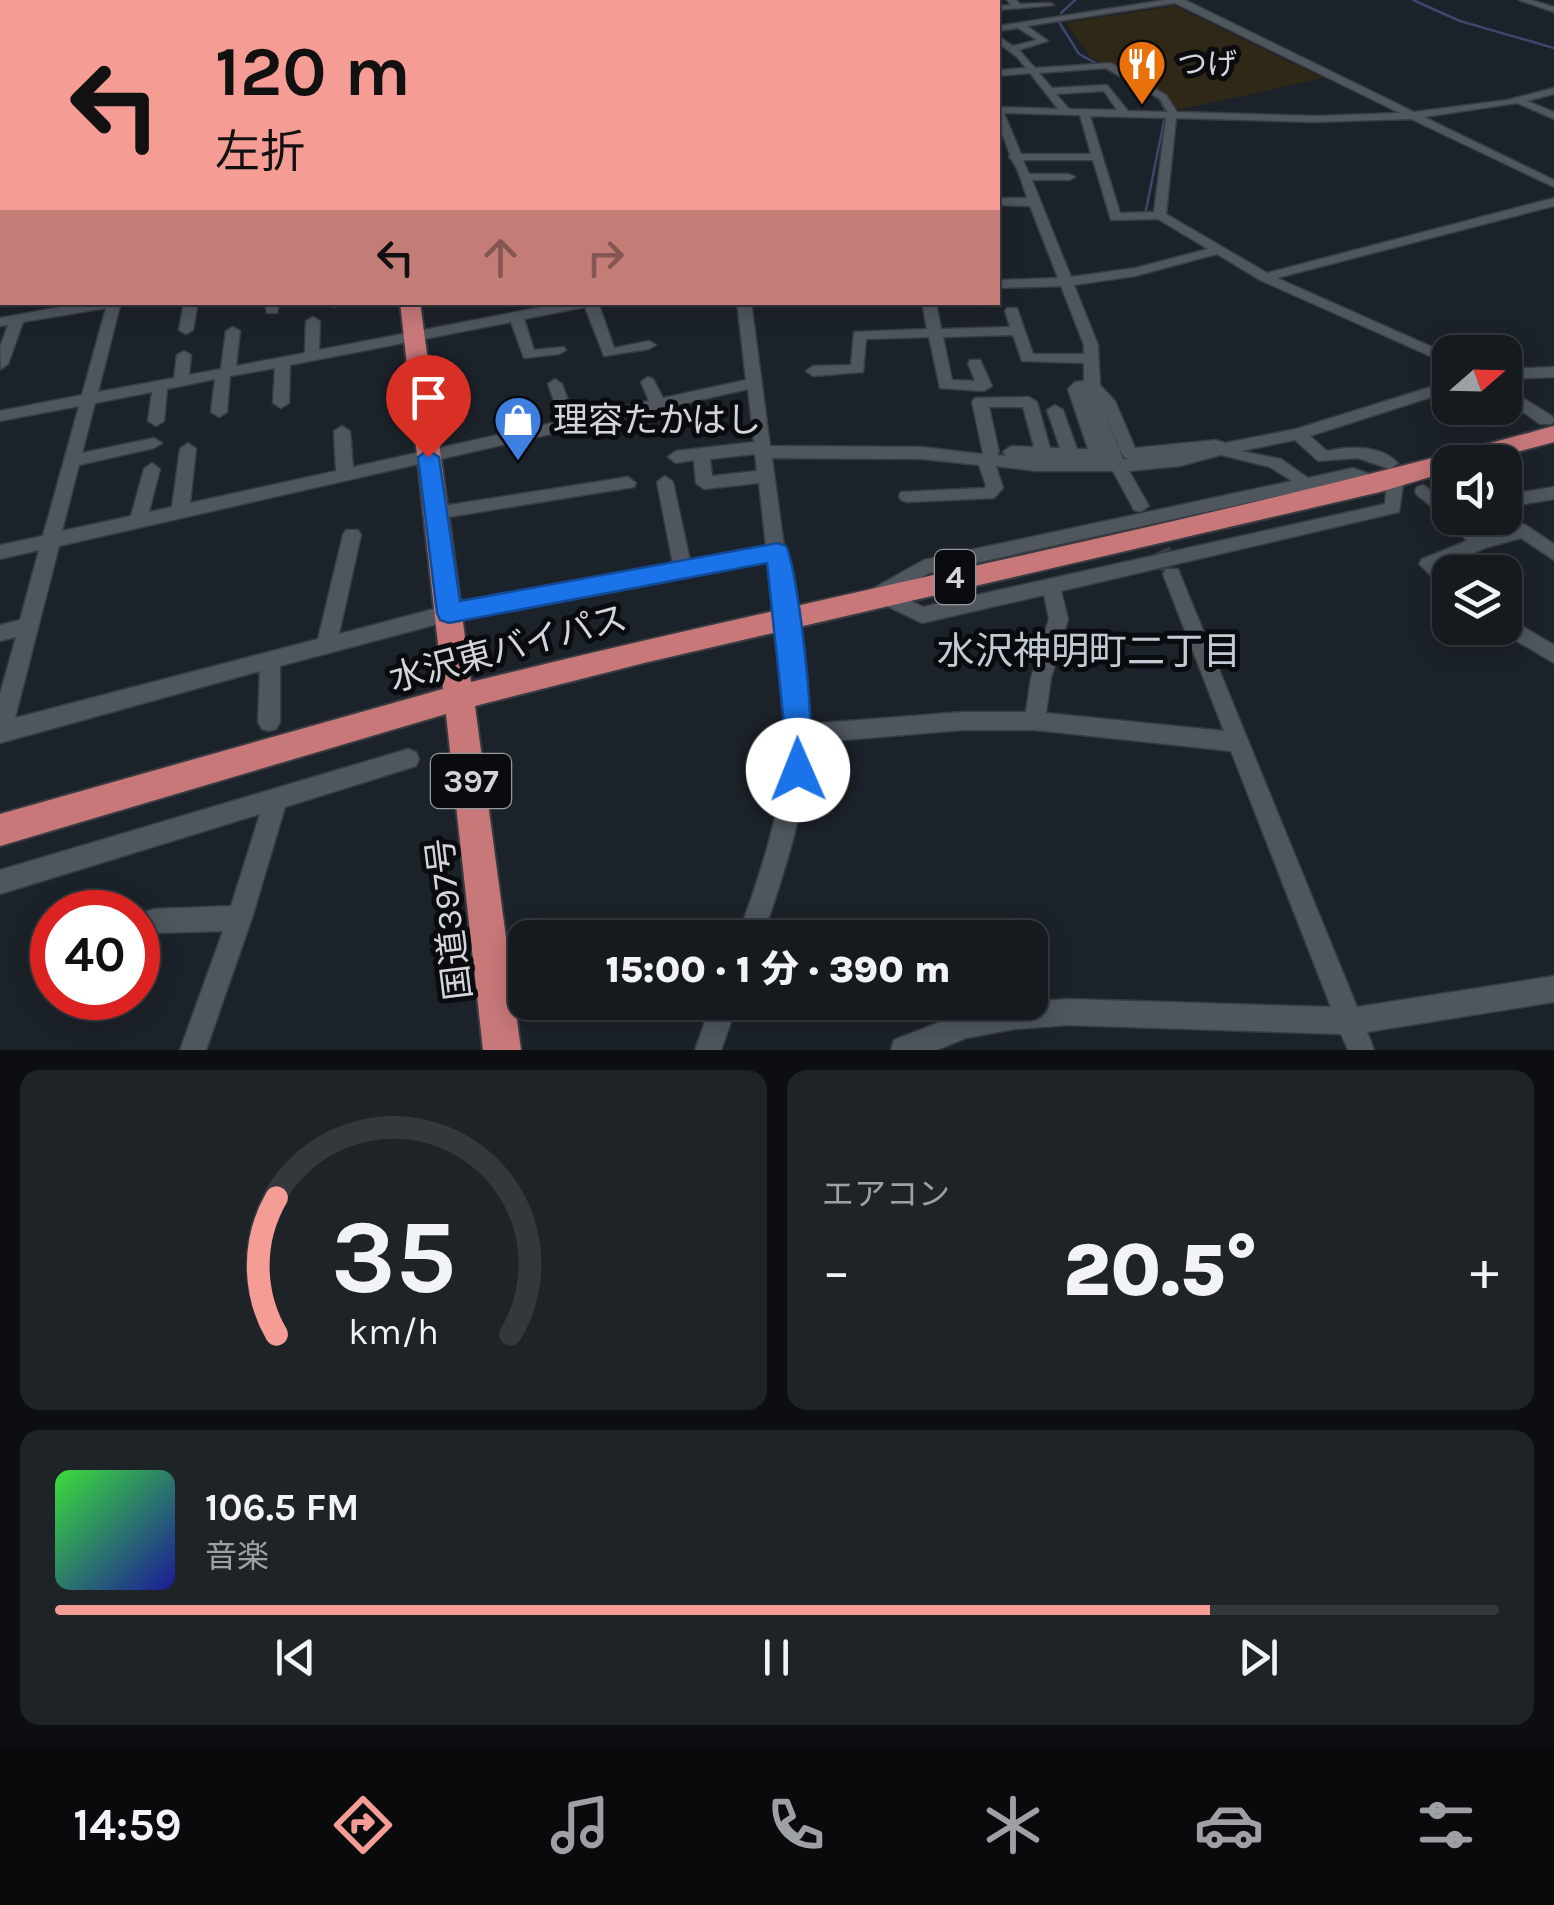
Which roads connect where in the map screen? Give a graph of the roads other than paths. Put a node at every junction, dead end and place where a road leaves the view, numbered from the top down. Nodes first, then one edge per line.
1 (1159, 0) edge
2 (1176, 0) edge
3 (1523, 0) edge
4 (1014, 4) edge
5 (1050, 5) dead end
6 (1554, 10) edge
7 (1039, 20) junction
8 (1018, 24) junction
9 (1000, 25) edge
10 (1000, 40) edge
11 (1016, 52) junction
12 (1000, 56) edge
13 (1034, 70) junction
14 (1000, 73) edge
15 (1049, 91) junction
16 (1554, 91) edge
17 (1520, 101) junction
18 (1000, 110) edge
19 (1065, 111) junction
20 (1084, 112) junction
21 (1125, 114) junction
22 (1171, 115) junction
23 (1000, 116) edge
24 (1554, 116) edge
25 (1414, 117) junction
26 (1014, 157) junction
27 (1097, 158) junction
28 (1022, 177) junction
29 (1068, 177) dead end
30 (1554, 184) edge
31 (1000, 202) edge
32 (1034, 202) junction
33 (1554, 202) edge
34 (1160, 215) junction
35 (1217, 250) junction
36 (1265, 276) junction
37 (1000, 284) edge
38 (1066, 284) junction
39 (80, 305) edge
40 (113, 305) edge
41 (190, 305) edge
42 (410, 305) edge
43 (592, 305) edge
44 (744, 305) edge
45 (930, 305) edge
46 (552, 306) edge
47 (47, 308) edge
48 (1012, 311) dead end
49 (516, 317) junction
50 (17, 319) junction
51 (313, 321) dead end
52 (0, 322) edge
53 (186, 330) dead end
54 (234, 331) dead end
55 (1018, 331) junction
56 (934, 332) junction
57 (414, 336) junction
58 (649, 344) dead end
59 (559, 350) dead end
60 (1432, 353) edge
61 (184, 355) dead end
62 (312, 356) junction
63 (1091, 359) junction
64 (284, 362) junction
65 (976, 363) dead end
66 (1, 364) edge
67 (814, 371) dead end
68 (1554, 372) edge
69 (226, 373) junction
70 (1522, 373) edge
71 (181, 381) junction
72 (648, 382) dead end
73 (555, 384) dead end
74 (753, 384) junction
75 (1090, 384) junction
76 (160, 385) junction
77 (1432, 392) edge
78 (88, 399) junction
79 (281, 403) dead end
80 (658, 404) junction
81 (1522, 405) edge
82 (1054, 410) dead end
83 (219, 412) dead end
84 (0, 416) edge
85 (156, 420) dead end
86 (570, 425) junction
87 (1550, 427) edge
88 (342, 431) dead end
89 (1298, 434) junction
90 (154, 443) dead end
91 (1500, 445) edge
92 (188, 449) dead end
93 (1222, 449) junction
94 (763, 452) junction
95 (1043, 452) junction
96 (702, 454) junction
97 (1070, 454) junction
98 (981, 455) junction
99 (428, 457) junction
100 (676, 457) dead end
101 (72, 461) junction
102 (1028, 464) junction
103 (1118, 464) junction
104 (1432, 467) edge
105 (152, 469) dead end
106 (1388, 475) junction
107 (344, 476) junction
108 (766, 476) junction
109 (1086, 476) dead end
110 (628, 482) dead end
111 (666, 482) dead end
112 (1307, 487) junction
113 (1423, 490) dead end
114 (1554, 493) edge
115 (906, 496) dead end
116 (1432, 497) edge
117 (1522, 498) edge
118 (1140, 506) tunnel mouth
119 (180, 512) junction
120 (436, 513) junction
121 (138, 521) junction
122 (352, 535) dead end
123 (1472, 535) edge
124 (51, 540) junction
125 (1480, 543) junction
126 (0, 552) edge
127 (778, 552) junction
128 (1554, 553) edge
129 (1450, 555) edge
130 (683, 570) junction
131 (1172, 574) tunnel mouth
132 (1050, 586) junction
133 (879, 594) junction
134 (449, 613) junction
135 (784, 617) junction
136 (28, 626) junction
137 (0, 633) edge
138 (1522, 634) edge
139 (326, 646) junction
140 (1554, 654) edge
141 (270, 660) junction
142 (7, 682) edge
143 (461, 698) junction
144 (1035, 721) junction
145 (269, 722) dead end
146 (0, 732) edge
147 (799, 734) junction
148 (1239, 742) junction
149 (408, 758) dead end
150 (276, 800) junction
151 (0, 830) edge
152 (0, 882) edge
153 (240, 918) junction
154 (755, 920) edge
155 (160, 921) edge
156 (1554, 989) edge
157 (719, 1020) edge
158 (1350, 1021) junction
159 (192, 1050) edge
160 (502, 1050) edge
161 (708, 1050) edge
162 (904, 1050) edge
163 (1361, 1050) edge

1 - 7 street
2 - 7 street
2 - 25 street
3 - 6 street
4 - 5 street
4 - 7 street
7 - 8 street
7 - 9 street
8 - 9 street
8 - 11 street
10 - 11 street
11 - 12 street
11 - 13 street
13 - 14 street
13 - 15 street
13 - 22 street
15 - 19 street
15 - 21 street
16 - 17 street
17 - 24 street
17 - 25 street
18 - 19 street
19 - 20 street
20 - 21 street
20 - 27 street
21 - 22 street
22 - 25 street
22 - 34 street
23 - 26 street
25 - 30 street
26 - 27 street
26 - 28 street
27 - 34 street
28 - 29 street
28 - 32 street
31 - 32 street
32 - 38 street
33 - 36 street
34 - 35 street
35 - 36 street
35 - 38 street
36 - 60 street
37 - 38 street
38 - 63 street
39 - 47 street
40 - 78 street
41 - 53 street
42 - 57 highway, 国道397号 / 397
43 - 58 street
44 - 74 street
45 - 56 street
46 - 49 street
47 - 50 street
48 - 55 street
49 - 57 street
49 - 59 street
50 - 52 street
50 - 66 street
51 - 62 street
54 - 69 street
55 - 56 street
55 - 63 street
56 - 65 street
56 - 67 street
57 - 62 street
57 - 99 highway, 国道397号 / 397
61 - 71 street
62 - 64 street
63 - 75 street
64 - 69 street
64 - 79 street
68 - 70 street
69 - 71 street
69 - 83 street
71 - 76 street
72 - 80 street
73 - 86 street
74 - 80 street
74 - 94 street
75 - 93 street
75 - 97 street
75 - 103 street
76 - 78 street
76 - 85 street
77 - 89 street
78 - 84 street
78 - 101 street
80 - 86 street
81 - 87 street
82 - 97 street
86 - 99 street
87 - 91 highway, 水沢東バイパス / 4
88 - 107 street
89 - 93 street
89 - 106 street
90 - 101 street
92 - 119 street
93 - 103 street
93 - 112 street
94 - 96 street
94 - 98 street
94 - 108 street
95 - 97 street
95 - 98 street
95 - 98 street
96 - 100 street
96 - 108 street
98 - 102 street
98 - 115 street
99 - 107 street
99 - 120 highway, 国道397号 / 397
101 - 124 street
102 - 103 street
102 - 109 street
103 - 118 street
104 - 106 highway, 水沢東バイパス / 4
105 - 121 street
106 - 112 street
106 - 132 street
106 - 133 highway, 水沢東バイパス / 4
107 - 119 street
108 - 127 street
110 - 120 street
111 - 130 street
112 - 133 street
113 - 116 street
114 - 117 street
119 - 121 street
120 - 134 highway, 国道397号 / 397
121 - 124 street
122 - 139 street
123 - 125 street
124 - 126 street
124 - 136 street
125 - 128 street
125 - 129 street
127 - 130 street
127 - 135 street
130 - 134 street
131 - 148 street
132 - 133 street
132 - 144 street
133 - 135 highway, 水沢東バイパス / 4
134 - 139 street
134 - 143 highway, 国道397号 / 397
135 - 143 highway, 水沢東バイパス / 4
135 - 147 street
136 - 137 street
136 - 142 street
138 - 140 street
139 - 141 street
141 - 145 street
141 - 146 street
142 - 146 street
143 - 151 highway, 水沢東バイパス / 4
143 - 160 highway, 国道397号 / 397
144 - 147 street
144 - 148 street
147 - 154 street
148 - 158 street
149 - 150 street
150 - 152 street
150 - 153 street
153 - 155 street
153 - 159 street
156 - 158 street
157 - 161 street
158 - 162 street
158 - 163 street

